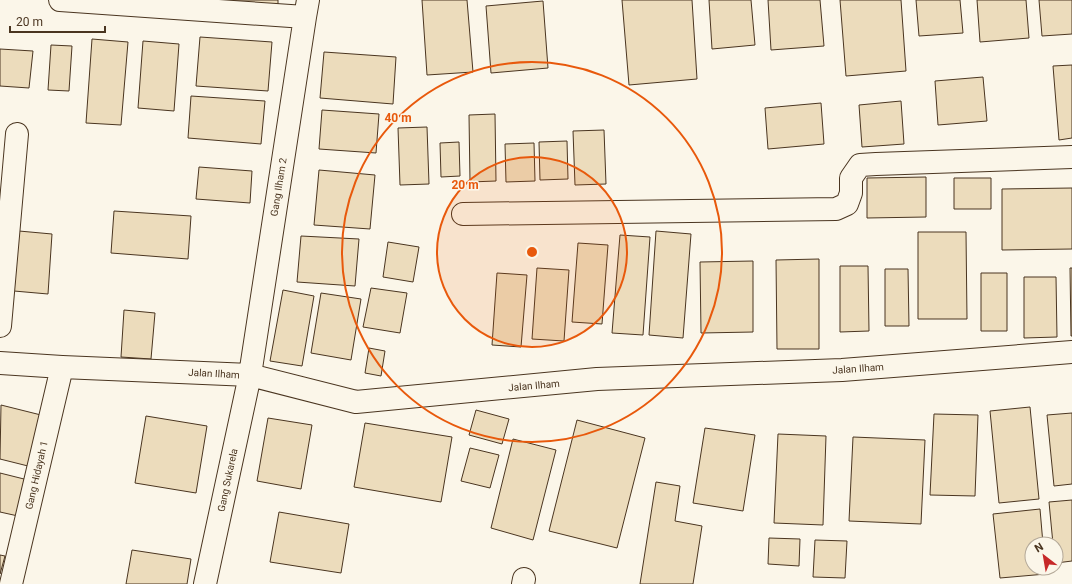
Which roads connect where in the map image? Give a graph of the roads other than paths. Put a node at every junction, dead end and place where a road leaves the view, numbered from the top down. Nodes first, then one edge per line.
1 (60, 0) edge
2 (306, 9) edge
3 (17, 134) dead end
4 (1072, 157) edge
5 (463, 214) dead end
6 (0, 326) edge
7 (1072, 352) edge
8 (0, 363) edge
9 (62, 367) junction
10 (250, 375) junction
11 (11, 584) edge
12 (205, 584) edge

1 - 2 street
2 - 10 street, Gang Ilham 2
3 - 6 street
4 - 5 street
7 - 10 street, Jalan Ilham
8 - 9 street, Jalan Ilham
9 - 10 street, Jalan Ilham
9 - 11 street, Gang Hidayah 1
10 - 12 street, Gang Sukarela

